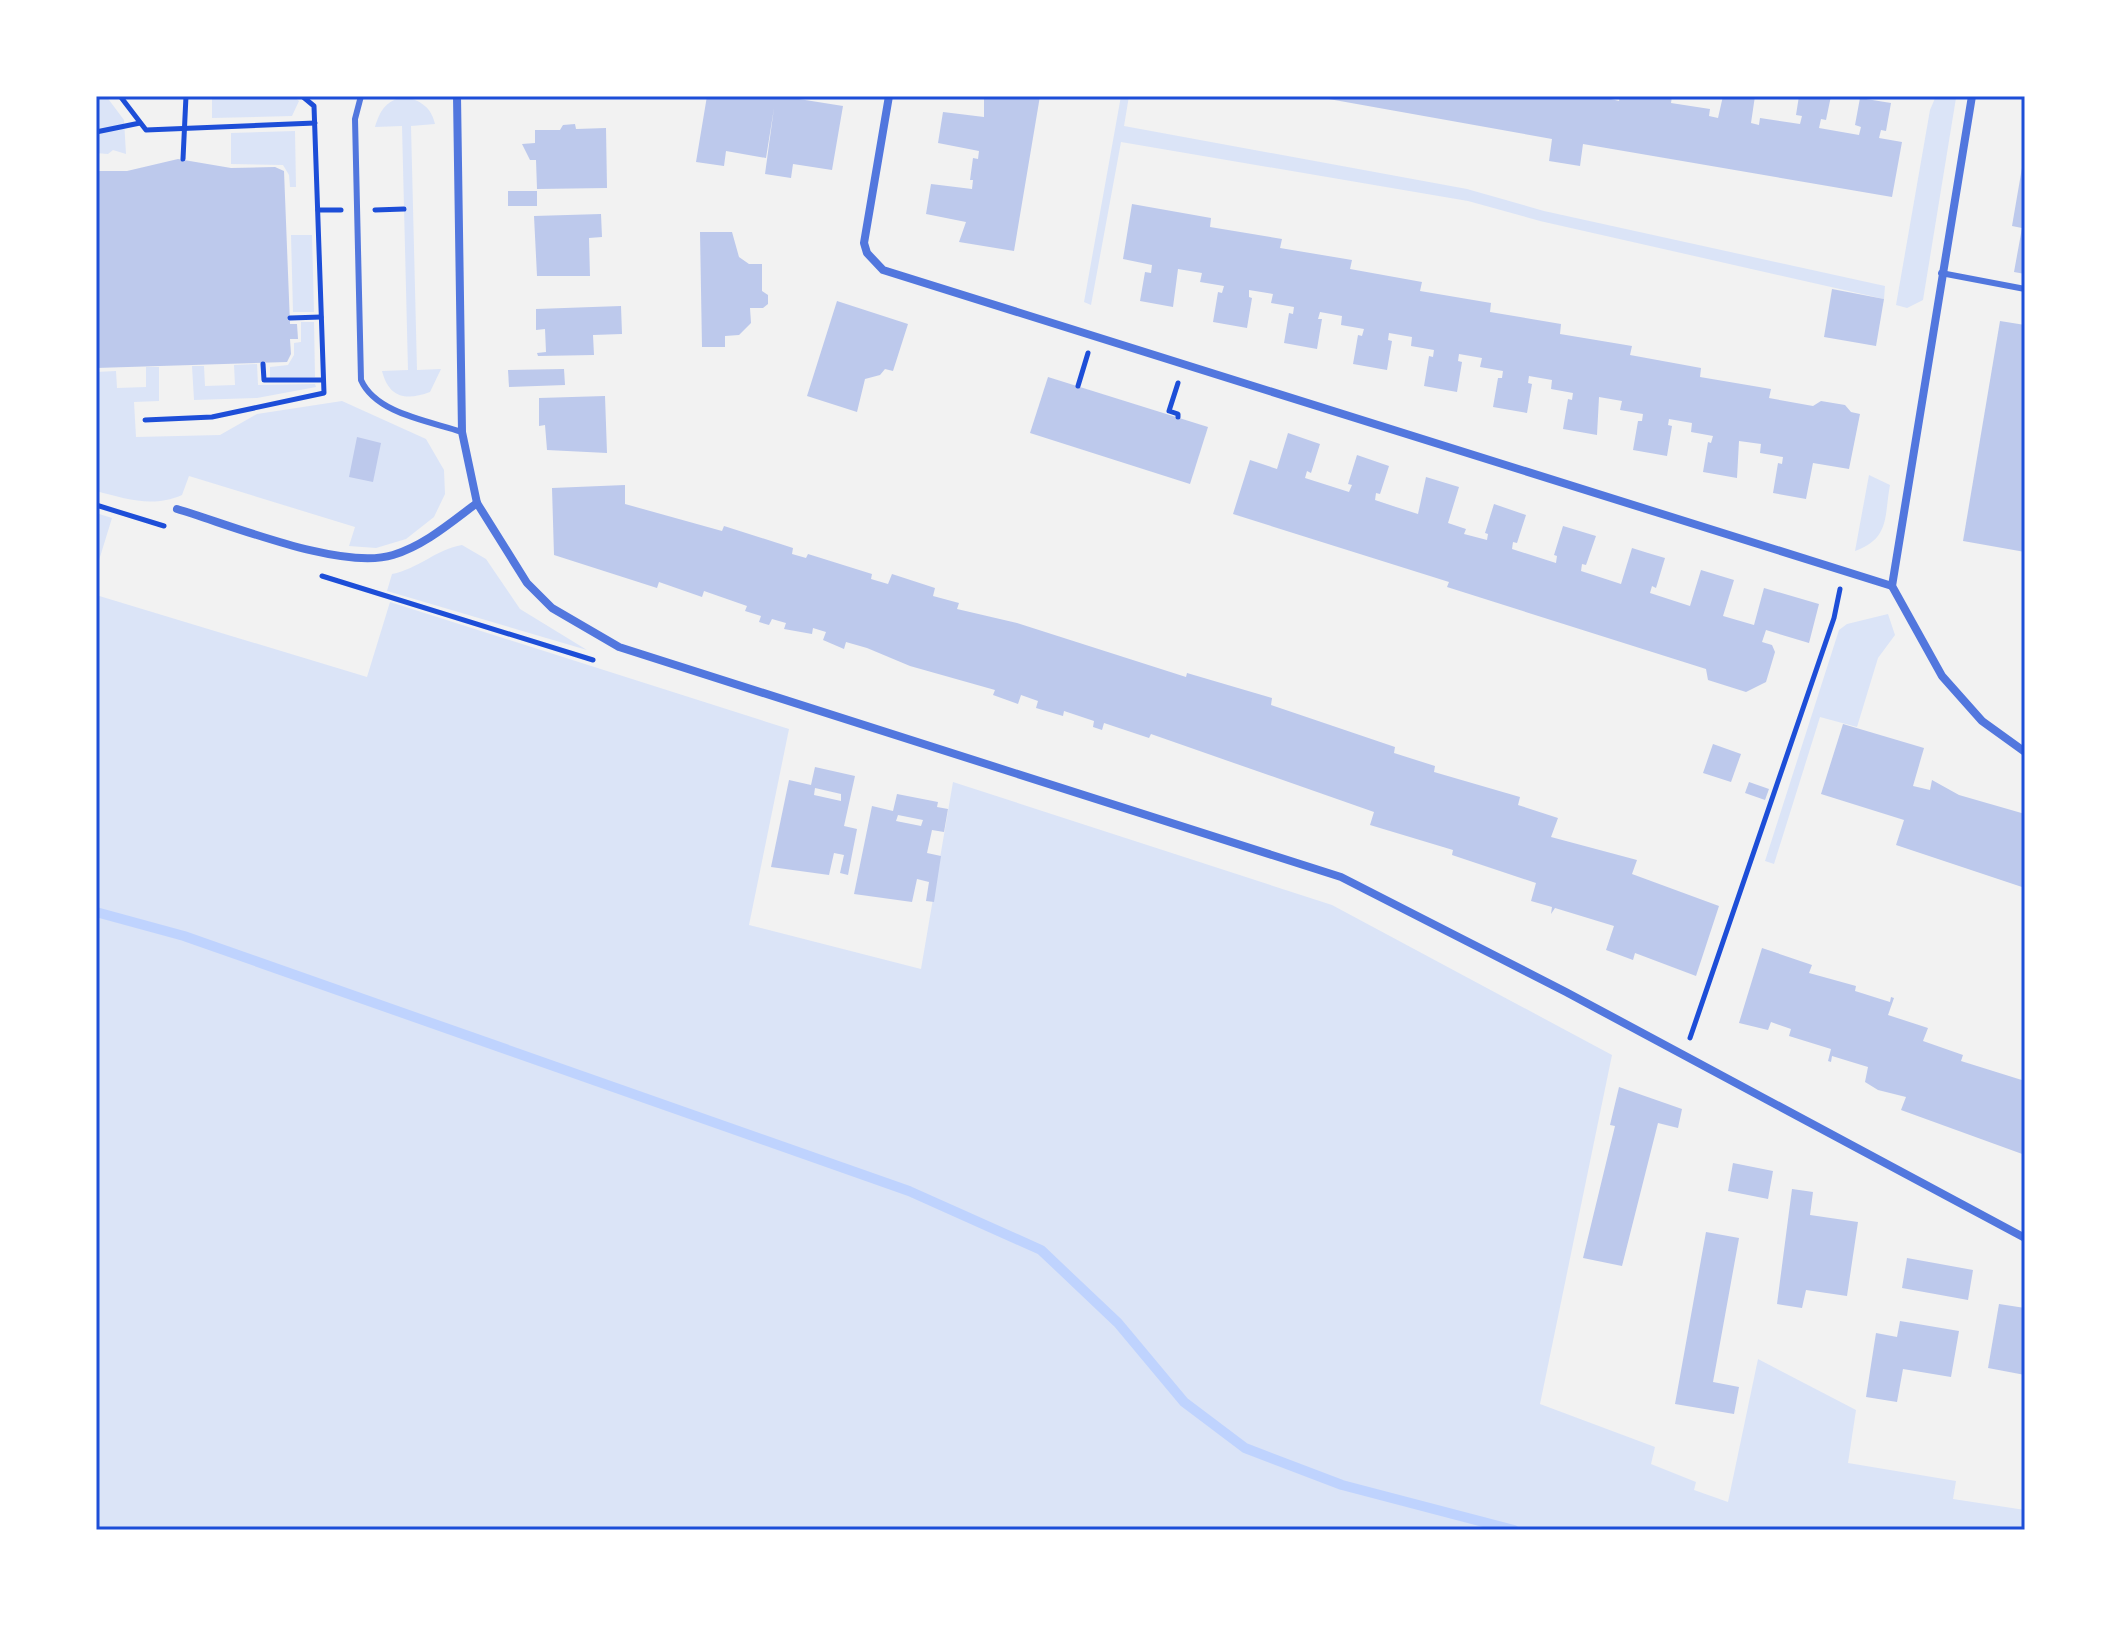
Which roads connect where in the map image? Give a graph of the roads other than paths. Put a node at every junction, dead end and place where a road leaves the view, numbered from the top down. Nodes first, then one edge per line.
1 (361, 96) edge
2 (457, 96) edge
3 (889, 96) edge
4 (1972, 96) edge
5 (1941, 273) junction
6 (2025, 289) edge
7 (462, 432) junction
8 (477, 503) junction
9 (177, 509) dead end
10 (1892, 586) junction
11 (2025, 752) edge
12 (2025, 1238) edge

1 - 7 lane
2 - 7 street
3 - 10 street
4 - 5 street
5 - 6 lane
5 - 10 street
7 - 8 street
8 - 9 street
8 - 12 street
10 - 11 street

